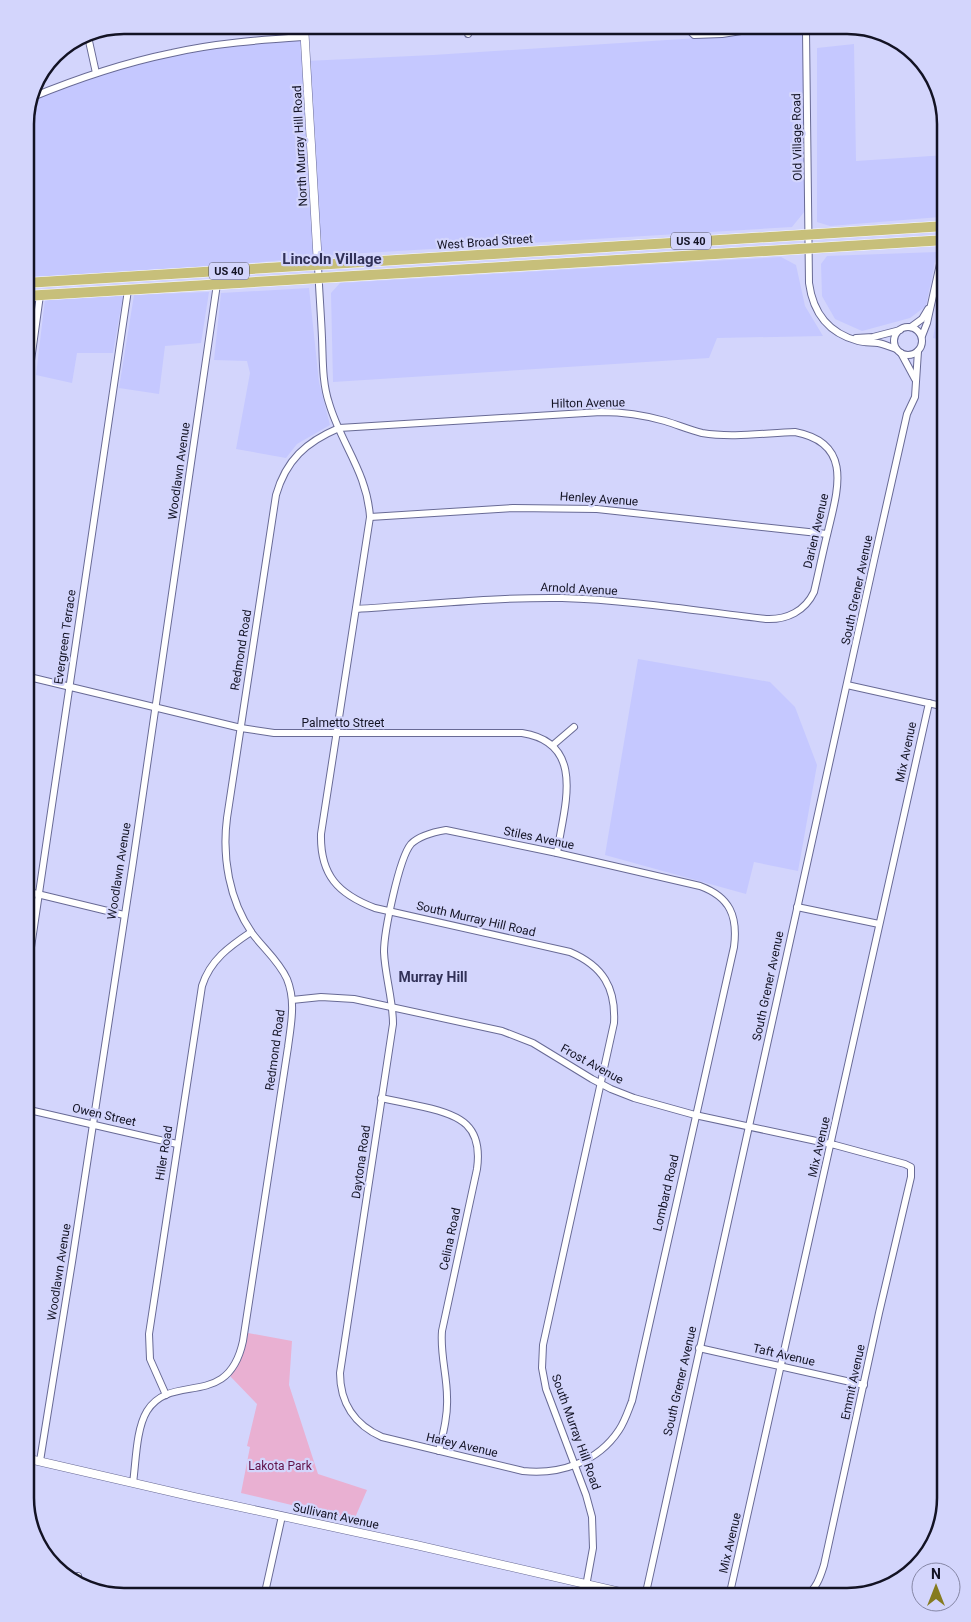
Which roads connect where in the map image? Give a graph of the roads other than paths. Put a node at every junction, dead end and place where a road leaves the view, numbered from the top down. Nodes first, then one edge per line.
1 (692, 34) edge
2 (722, 34) edge
3 (806, 34) edge
4 (304, 37) joint
5 (89, 41) edge
6 (96, 72) junction
7 (39, 94) edge
8 (937, 227) edge
9 (809, 234) junction
10 (937, 241) edge
11 (658, 244) junction
12 (573, 248) junction
13 (810, 249) junction
14 (572, 263) junction
15 (318, 265) junction
16 (505, 267) junction
17 (140, 276) junction
18 (319, 278) junction
19 (937, 278) edge
20 (34, 282) edge
21 (217, 284) junction
22 (128, 290) junction
23 (34, 295) edge
24 (40, 295) junction
25 (932, 301) junction
26 (911, 327) junction
27 (900, 330) junction
28 (922, 336) junction
29 (847, 337) junction
30 (34, 339) edge
31 (899, 351) junction
32 (918, 351) junction
33 (915, 380) junction
34 (339, 428) junction
35 (830, 450) joint
36 (370, 517) junction
37 (827, 534) junction
38 (356, 609) junction
39 (798, 611) joint
40 (34, 678) edge
41 (847, 685) junction
42 (70, 686) junction
43 (928, 703) junction
44 (937, 705) edge
45 (155, 707) junction
46 (574, 727) dead end
47 (241, 728) junction
48 (336, 734) junction
49 (553, 745) junction
50 (557, 853) junction
51 (34, 893) edge
52 (38, 894) junction
53 (728, 905) joint
54 (797, 907) junction
55 (390, 911) junction
56 (124, 915) junction
57 (34, 923) edge
58 (879, 924) junction
59 (252, 932) junction
60 (292, 1000) junction
61 (393, 1007) junction
62 (601, 1084) junction
63 (382, 1098) junction
64 (34, 1111) edge
65 (695, 1115) junction
66 (93, 1124) junction
67 (749, 1126) junction
68 (177, 1144) junction
69 (831, 1144) junction
70 (911, 1168) joint
71 (700, 1348) junction
72 (781, 1366) junction
73 (864, 1385) junction
74 (166, 1395) junction
75 (351, 1414) joint
76 (439, 1451) junction
77 (34, 1460) edge
78 (40, 1462) junction
79 (575, 1465) junction
80 (132, 1483) junction
81 (282, 1516) junction
82 (587, 1584) junction
83 (266, 1588) edge
84 (586, 1588) edge
85 (604, 1588) edge
86 (645, 1588) edge
87 (731, 1588) edge
88 (814, 1588) edge

1 - 2 street
3 - 9 street, Old Village Road
4 - 6 street
4 - 15 street, North Murray Hill Road
5 - 6 street
6 - 7 street
8 - 9 main road, West Broad Street / US 40
9 - 11 main road, West Broad Street / US 40
9 - 13 street, Old Village Road
10 - 13 main road, West Broad Street / US 40
11 - 12 main road, West Broad Street / US 40
11 - 14 main road
12 - 15 main road, West Broad Street / US 40
12 - 16 main road
13 - 14 main road, West Broad Street / US 40
13 - 29 street
14 - 16 main road, West Broad Street / US 40
15 - 17 main road, West Broad Street / US 40
15 - 18 street, South Murray Hill Road
16 - 18 main road, West Broad Street / US 40
17 - 20 main road, West Broad Street / US 40
17 - 24 main road
18 - 21 main road, West Broad Street / US 40
18 - 34 street, South Murray Hill Road
19 - 25 street
21 - 22 main road, West Broad Street / US 40
21 - 45 street, Woodlawn Avenue
22 - 24 main road, West Broad Street / US 40
22 - 42 street, Evergreen Terrace
23 - 24 main road, West Broad Street / US 40
24 - 30 street
25 - 26 street
25 - 28 street
26 - 27 street
26 - 28 street
27 - 29 street
27 - 31 street
28 - 32 street
29 - 31 street
31 - 32 street
31 - 33 street
32 - 33 street, South Grener Avenue
33 - 41 street, South Grener Avenue
34 - 35 street, Hilton Avenue
34 - 36 street, South Murray Hill Road
34 - 47 street, Redmond Road
35 - 37 street, Darien Avenue
36 - 37 street, Henley Avenue
36 - 38 street, South Murray Hill Road
37 - 39 street, Darien Avenue
38 - 39 street, Arnold Avenue
38 - 48 street, South Murray Hill Road
40 - 42 street, Palmetto Street
41 - 43 street
41 - 54 street, South Grener Avenue
42 - 45 street, Palmetto Street
42 - 52 street, Evergreen Terrace
43 - 44 street
43 - 58 street, Mix Avenue
45 - 47 street, Palmetto Street
45 - 56 street, Woodlawn Avenue
46 - 49 street
47 - 48 street, Palmetto Street
47 - 59 street, Redmond Road
48 - 49 street, Palmetto Street
48 - 55 street, South Murray Hill Road
49 - 50 street
50 - 53 street, Stiles Avenue
50 - 55 street, Stiles Avenue
51 - 52 street
52 - 56 street
52 - 57 street, Evergreen Terrace
53 - 65 street, Lombard Road
54 - 58 street
54 - 67 street, South Grener Avenue
55 - 61 street, Daytona Road
55 - 62 street, South Murray Hill Road
56 - 66 street, Woodlawn Avenue
58 - 69 street, Mix Avenue
59 - 60 street, Redmond Road
59 - 68 street, Hiler Road
60 - 61 street, Frost Avenue
60 - 74 street, Redmond Road
61 - 62 street, Frost Avenue
61 - 63 street, Daytona Road
62 - 65 street, Frost Avenue
62 - 79 street, South Murray Hill Road
63 - 75 street, Daytona Road
63 - 76 street, Celina Road
64 - 66 street, Owen Street
65 - 67 street, Frost Avenue
65 - 79 street, Lombard Road
66 - 68 street, Owen Street
66 - 78 street, Woodlawn Avenue
67 - 69 street, Frost Avenue
67 - 71 street, South Grener Avenue
68 - 74 street, Hiler Road
69 - 70 street, Frost Avenue
69 - 72 street, Mix Avenue
70 - 73 street, Emmit Avenue
71 - 72 street, Taft Avenue
71 - 86 street, South Grener Avenue
72 - 73 street, Taft Avenue
72 - 87 street, Mix Avenue
73 - 88 street, Emmit Avenue
74 - 80 street, Redmond Road
75 - 76 street, Hafey Avenue
76 - 79 street, Hafey Avenue
77 - 78 street, Sullivant Avenue
78 - 80 street, Sullivant Avenue
79 - 82 street, South Murray Hill Road
80 - 81 street, Sullivant Avenue
81 - 82 street, Sullivant Avenue
81 - 83 street
82 - 84 street, South Murray Hill Road
82 - 85 street, Sullivant Avenue

